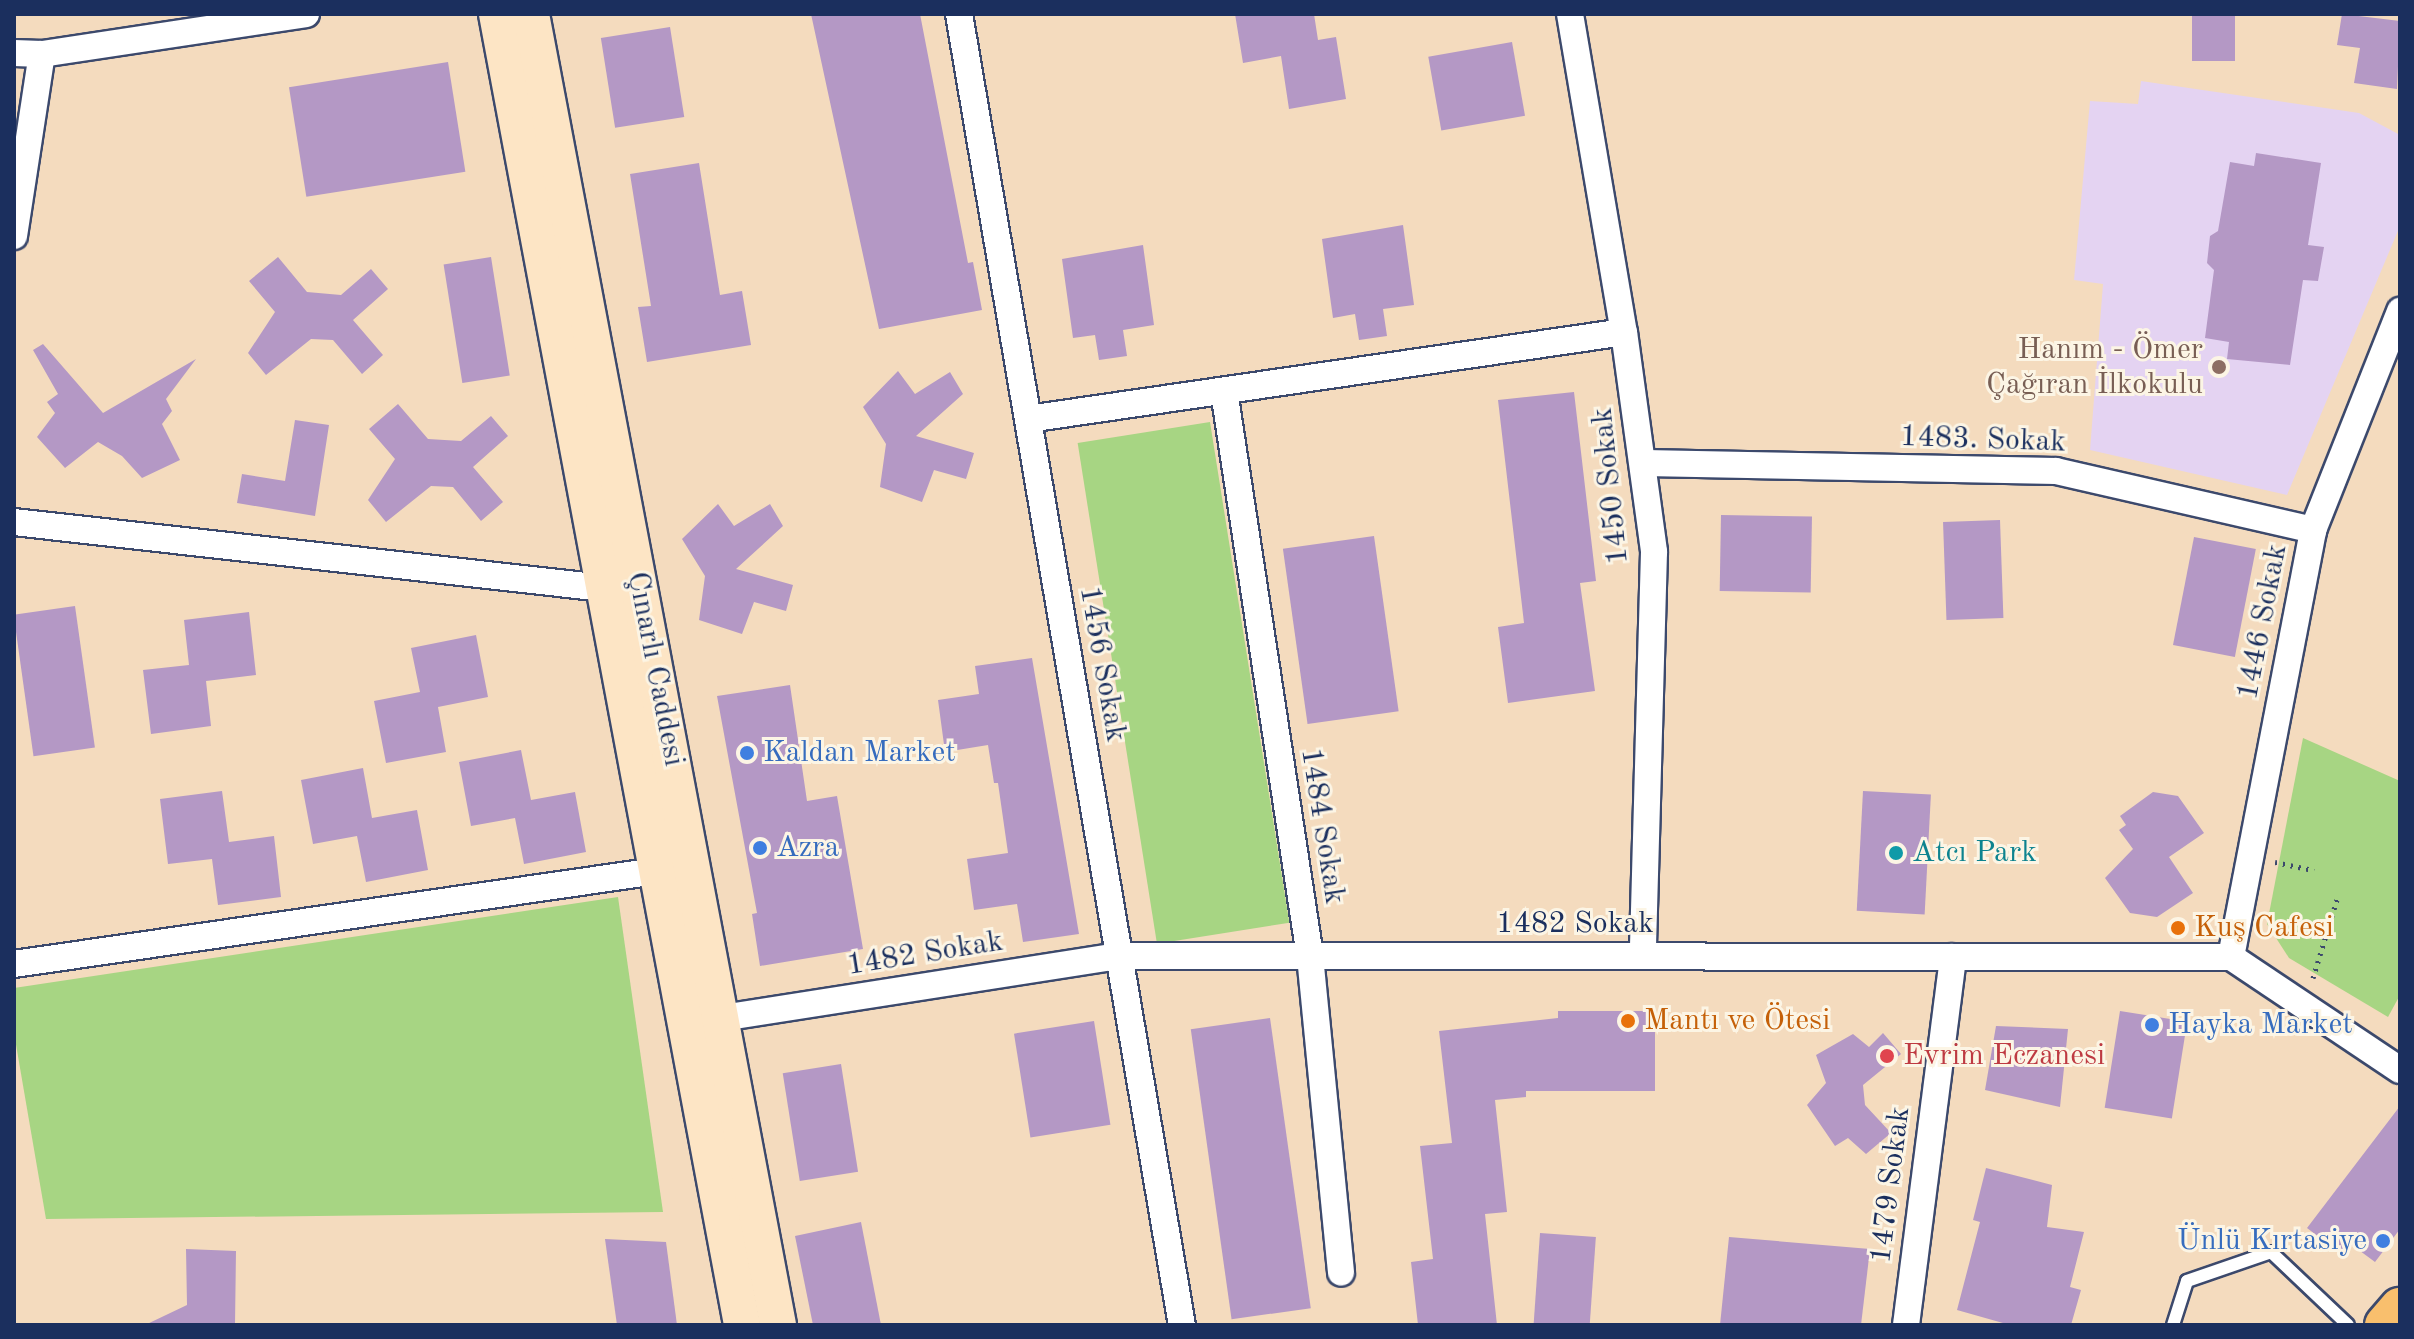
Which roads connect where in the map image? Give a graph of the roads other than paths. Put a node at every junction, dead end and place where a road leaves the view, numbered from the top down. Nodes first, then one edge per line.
1 (306, 14) edge
2 (497, 14) edge
3 (531, 14) edge
4 (959, 14) edge
5 (1570, 14) edge
6 (256, 18) edge
7 (14, 53) edge
8 (42, 54) junction
9 (14, 236) edge
10 (2400, 311) edge
11 (1624, 332) junction
12 (1224, 391) junction
13 (1028, 419) junction
14 (1645, 463) junction
15 (14, 522) edge
16 (2313, 530) junction
17 (603, 588) junction
18 (656, 871) junction
19 (1119, 956) junction
20 (1310, 956) junction
21 (1643, 956) junction
22 (1953, 957) junction
23 (2231, 957) junction
24 (14, 964) edge
25 (722, 1018) junction
26 (2400, 1070) edge
27 (1341, 1272) dead end
28 (2400, 1308) edge
29 (742, 1325) edge
30 (778, 1325) edge
31 (1182, 1325) edge
32 (1906, 1325) edge
33 (2173, 1325) edge
34 (2348, 1325) edge
35 (2385, 1325) edge

1 - 6 street
2 - 17 main road, Çınarlı Caddesi
3 - 25 main road, Çınarlı Caddesi
4 - 13 street, 1456 Sokak
5 - 11 street, 1450 Sokak
6 - 8 street
7 - 8 street
8 - 9 street
10 - 16 street, 1446 Sokak
11 - 12 street
11 - 14 street, 1450 Sokak
12 - 13 street
12 - 20 street, 1484 Sokak
13 - 19 street, 1456 Sokak
14 - 16 street, 1483. Sokak
14 - 21 street, 1450 Sokak
15 - 17 street
16 - 23 street, 1446 Sokak
17 - 18 main road, Çınarlı Caddesi
18 - 24 street
18 - 29 main road, Çınarlı Caddesi
19 - 20 street, 1482 Sokak
19 - 25 street, 1482 Sokak
19 - 31 street, 1456 Sokak
20 - 21 street, 1482 Sokak
20 - 27 street, 1484 Sokak
21 - 22 street, 1482 Sokak
22 - 23 street, 1482 Sokak
22 - 32 street, 1479 Sokak
23 - 26 street
25 - 30 main road, Çınarlı Caddesi
28 - 35 main road
33 - 34 lane

